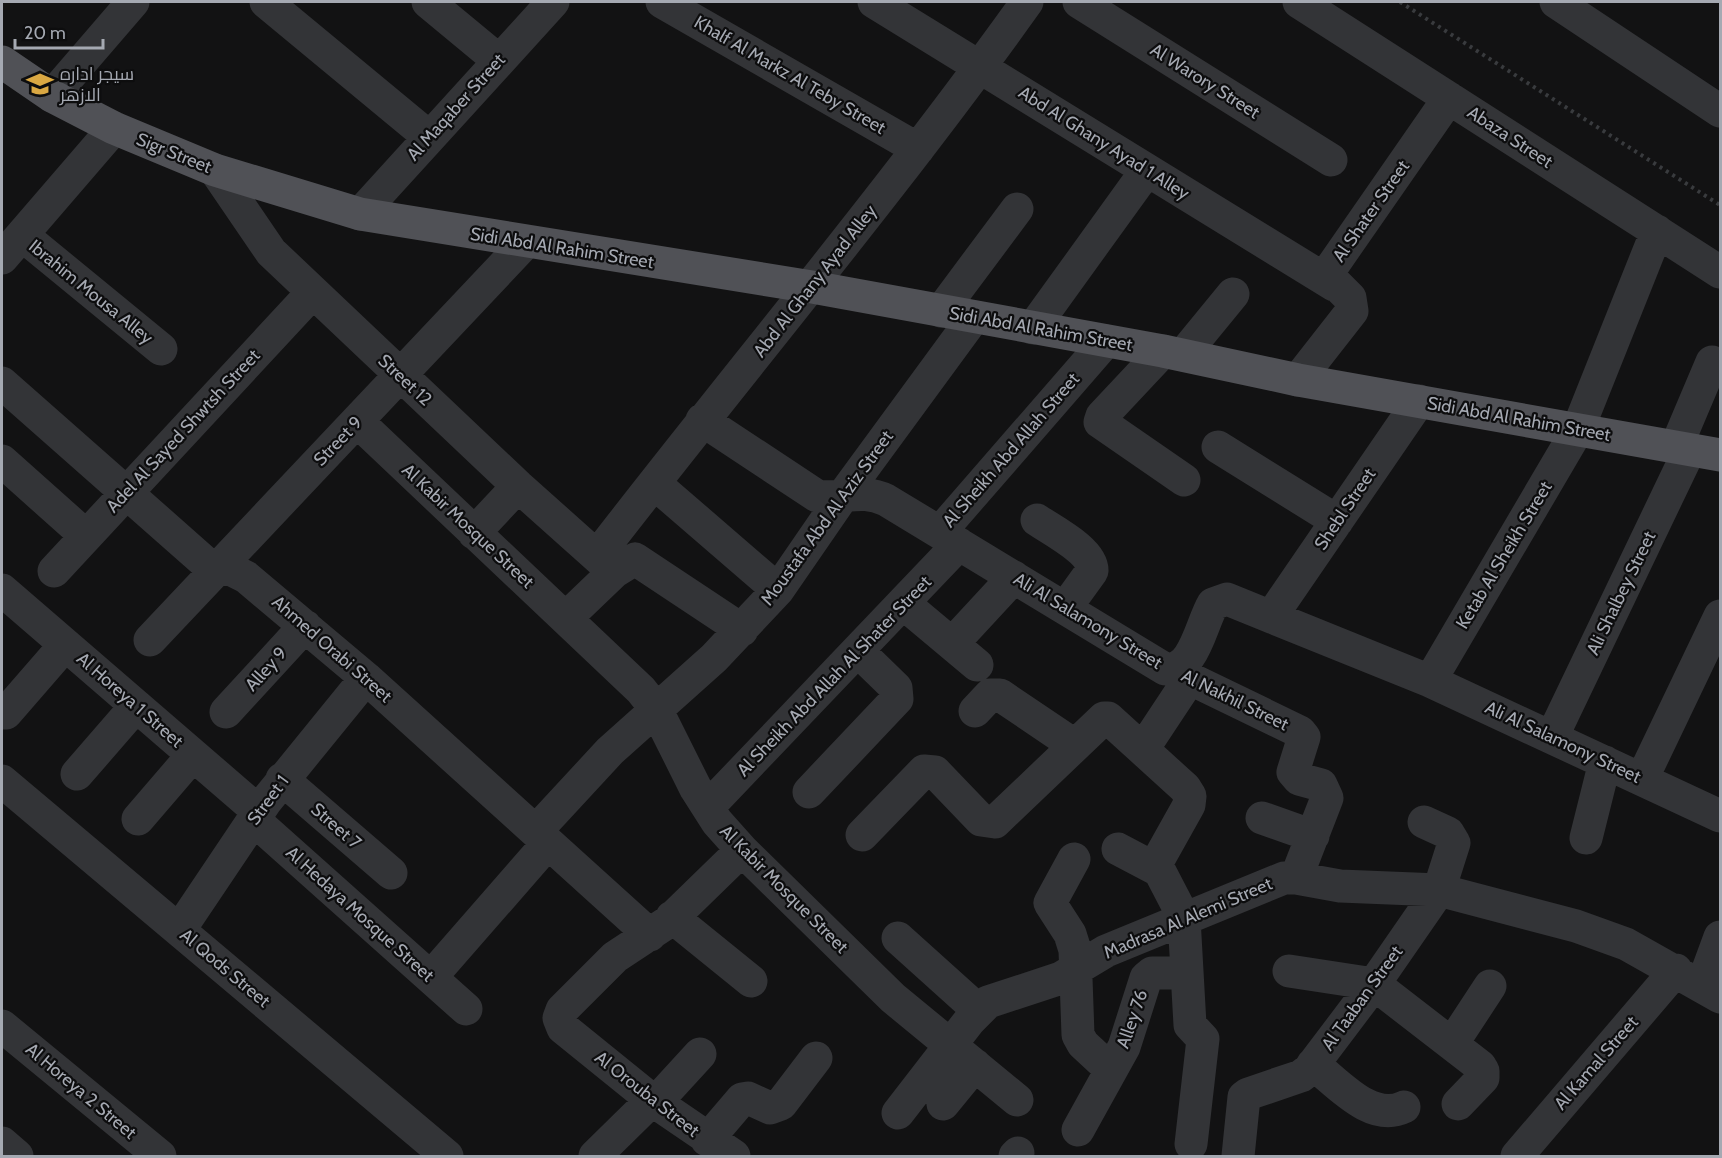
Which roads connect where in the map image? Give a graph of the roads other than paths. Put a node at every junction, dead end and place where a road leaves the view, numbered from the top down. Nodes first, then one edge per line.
1 (133, 2) edge
2 (266, 2) edge
3 (428, 2) edge
4 (553, 2) edge
5 (662, 2) edge
6 (874, 2) edge
7 (1027, 2) edge
8 (1079, 2) edge
9 (1299, 2) edge
10 (1556, 2) edge
11 (498, 60) junction
12 (2, 62) edge
13 (980, 67) junction
14 (52, 96) junction
15 (1449, 98) junction
16 (1720, 111) edge
17 (114, 128) junction
18 (429, 137) junction
19 (918, 149) junction
20 (1331, 160) dead end
21 (216, 170) junction
22 (1147, 170) junction
23 (1017, 209) dead end
24 (360, 214) junction
25 (1658, 231) junction
26 (525, 243) junction
27 (12, 247) edge
28 (1720, 272) edge
29 (1334, 285) junction
30 (812, 288) junction
31 (313, 292) junction
32 (1233, 294) dead end
33 (941, 311) junction
34 (974, 318) junction
35 (1033, 328) junction
36 (1106, 341) junction
37 (161, 349) dead end
38 (1173, 353) junction
39 (1712, 362) dead end
40 (400, 376) junction
41 (1298, 380) junction
42 (2, 383) edge
43 (1419, 401) junction
44 (702, 420) junction
45 (357, 421) junction
46 (1578, 429) junction
47 (1218, 447) dead end
48 (1695, 450) edge
49 (2, 461) edge
50 (1184, 480) dead end
51 (654, 483) junction
52 (518, 486) junction
53 (126, 493) junction
54 (842, 497) junction
55 (1037, 520) dead end
56 (1337, 521) junction
57 (474, 533) junction
58 (86, 536) junction
59 (950, 538) junction
60 (606, 564) junction
61 (218, 568) junction
62 (54, 571) dead end
63 (1014, 577) junction
64 (2, 590) edge
65 (778, 590) junction
66 (903, 603) junction
67 (1066, 607) junction
68 (1271, 616) junction
69 (566, 618) junction
70 (1719, 621) edge
71 (305, 626) junction
72 (742, 630) junction
73 (150, 640) dead end
74 (952, 644) junction
75 (65, 645) junction
76 (858, 651) junction
77 (977, 665) dead end
78 (1181, 674) junction
79 (366, 678) junction
80 (1430, 681) junction
81 (136, 706) junction
82 (656, 709) junction
83 (975, 711) dead end
84 (6, 712) dead end
85 (226, 712) dead end
86 (1552, 736) junction
87 (1074, 745) junction
88 (1143, 749) junction
89 (193, 755) junction
90 (1605, 762) junction
91 (77, 774) dead end
92 (282, 779) junction
93 (1642, 779) junction
94 (2, 781) edge
95 (809, 792) dead end
96 (708, 807) junction
97 (255, 815) junction
98 (1720, 816) edge
99 (138, 819) dead end
100 (1262, 819) dead end
101 (1424, 822) dead end
102 (862, 835) dead end
103 (1313, 836) junction
104 (542, 837) junction
105 (1587, 838) dead end
106 (1118, 849) dead end
107 (742, 850) junction
108 (1074, 859) dead end
109 (1156, 870) junction
110 (391, 873) dead end
111 (1296, 878) junction
112 (1439, 890) junction
113 (1184, 918) junction
114 (661, 926) junction
115 (180, 929) junction
116 (1720, 937) edge
117 (898, 938) dead end
118 (1076, 969) junction
119 (1289, 971) dead end
120 (1187, 973) junction
121 (431, 977) junction
122 (751, 981) dead end
123 (1374, 984) junction
124 (1700, 984) edge
125 (1490, 986) dead end
126 (466, 1009) dead end
127 (978, 1010) junction
128 (2, 1026) edge
129 (951, 1044) junction
130 (1452, 1044) junction
131 (700, 1054) dead end
132 (816, 1058) dead end
133 (1313, 1064) junction
134 (975, 1065) junction
135 (1111, 1070) junction
136 (1017, 1100) dead end
137 (654, 1101) junction
138 (943, 1104) dead end
139 (1458, 1104) dead end
140 (1404, 1107) dead end
141 (898, 1113) dead end
142 (1077, 1130) dead end
143 (2, 1143) edge
144 (1191, 1144) dead end
145 (721, 1151) edge
146 (17, 1156) edge
147 (160, 1156) edge
148 (447, 1156) edge
149 (595, 1156) edge
150 (1238, 1156) edge
151 (1516, 1156) edge

1 - 14 street
2 - 18 street
3 - 11 street
4 - 11 street, Al Maqaber Street
5 - 19 street, Khalf Al Markz Al Teby Street
6 - 13 street, Abd Al Ghany Ayad 1 Alley
7 - 13 street, Abd Al Ghany Ayad Alley
8 - 20 street, Al Warory Street
9 - 15 street, Abaza Street
10 - 16 street
11 - 18 street, Al Maqaber Street
12 - 14 main road, Sigr Street
13 - 19 street, Abd Al Ghany Ayad Alley
13 - 22 street, Abd Al Ghany Ayad 1 Alley
14 - 17 main road, Sigr Street
15 - 25 street, Abaza Street
15 - 29 street, Al Shater Street
17 - 21 main road, Sigr Street
17 - 27 street
18 - 24 street, Al Maqaber Street
19 - 30 street, Abd Al Ghany Ayad Alley
21 - 24 main road, Sigr Street
21 - 31 street, Street 12
22 - 29 street, Abd Al Ghany Ayad 1 Alley
22 - 35 street
23 - 33 street
24 - 26 main road, Sidi Abd Al Rahim Street
25 - 28 street, Abaza Street
25 - 46 street, Ketab Al Sheikh Street
26 - 30 main road, Sidi Abd Al Rahim Street
26 - 40 street, Street 9
27 - 37 street, Ibrahim Mousa Alley
29 - 41 street, Al Shater Street
30 - 33 main road, Sidi Abd Al Rahim Street
30 - 44 street, Abd Al Ghany Ayad Alley
31 - 40 street, Street 12
31 - 53 street, Adel Al Sayed Shwtsh Street
32 - 38 street
33 - 34 main road, Sidi Abd Al Rahim Street
34 - 35 main road, Sidi Abd Al Rahim Street
34 - 54 street, Moustafa Abd Al Aziz Street
35 - 36 main road, Sidi Abd Al Rahim Street
36 - 38 main road, Sidi Abd Al Rahim Street
36 - 59 street, Al Sheikh Abd Allah Street
38 - 41 main road, Sidi Abd Al Rahim Street
38 - 50 street
39 - 48 street, Ali Shalbey Street
40 - 45 street, Street 9
40 - 52 street, Street 12
41 - 43 main road, Sidi Abd Al Rahim Street
42 - 53 street, Ahmed Orabi Street
43 - 46 main road, Sidi Abd Al Rahim Street
43 - 56 street, Shebl Street
44 - 51 street, Abd Al Ghany Ayad Alley
44 - 54 street, Ali Al Salamony Street
45 - 57 street, Al Kabir Mosque Street
45 - 61 street, Street 9
46 - 48 main road, Sidi Abd Al Rahim Street
46 - 80 street, Ketab Al Sheikh Street
47 - 56 street
48 - 86 street, Ali Shalbey Street
49 - 58 street
51 - 60 street, Abd Al Ghany Ayad Alley
51 - 65 street
52 - 57 street
52 - 60 street, Street 12
53 - 58 street, Adel Al Sayed Shwtsh Street
53 - 61 street, Ahmed Orabi Street
54 - 59 street, Ali Al Salamony Street
54 - 65 street, Moustafa Abd Al Aziz Street
55 - 67 street
56 - 68 street, Shebl Street
57 - 69 street, Al Kabir Mosque Street
58 - 62 street, Adel Al Sayed Shwtsh Street
59 - 63 street, Ali Al Salamony Street
59 - 66 street, Al Sheikh Abd Allah Al Shater Street
60 - 69 street
60 - 72 street
61 - 71 street, Ahmed Orabi Street
61 - 73 street, Street 9
63 - 67 street, Ali Al Salamony Street
63 - 74 street
64 - 75 street, Al Horeya 1 Street
65 - 72 street, Moustafa Abd Al Aziz Street
66 - 74 street
66 - 76 street, Al Sheikh Abd Allah Al Shater Street
67 - 78 street, Ali Al Salamony Street
68 - 78 street, Ali Al Salamony Street
68 - 80 street, Ali Al Salamony Street
69 - 82 street, Al Kabir Mosque Street
70 - 93 street
71 - 79 street, Ahmed Orabi Street
71 - 85 street, Alley 9
72 - 82 street, Moustafa Abd Al Aziz Street
74 - 77 street
75 - 81 street, Al Horeya 1 Street
75 - 84 street
76 - 95 street
76 - 96 street, Al Sheikh Abd Allah Al Shater Street
78 - 88 street
78 - 103 street, Al Nakhil Street
79 - 92 street, Street 1
79 - 104 street, Ahmed Orabi Street
80 - 86 street, Ali Al Salamony Street
81 - 89 street, Al Horeya 1 Street
81 - 91 street
82 - 96 street, Al Kabir Mosque Street
82 - 104 street, Moustafa Abd Al Aziz Street
83 - 87 street
86 - 90 street, Ali Al Salamony Street
87 - 88 street
87 - 102 street
88 - 109 street
89 - 97 street, Al Horeya 1 Street
89 - 99 street
90 - 93 street, Ali Al Salamony Street
90 - 105 street
92 - 97 street, Street 1
92 - 110 street, Street 7
93 - 98 street, Ali Al Salamony Street
94 - 115 street, Al Qods Street
96 - 107 street, Al Kabir Mosque Street
97 - 115 street, Street 1
97 - 121 street, Al Hedaya Mosque Street
100 - 103 street
101 - 112 street, Al Taaban Street
103 - 111 street, Al Nakhil Street
104 - 114 street, Ahmed Orabi Street
104 - 121 street, Moustafa Abd Al Aziz Street
106 - 109 street
107 - 114 street
107 - 129 street, Al Kabir Mosque Street
108 - 118 street
109 - 113 street
111 - 112 street, Madrasa Al Alemi Street
111 - 113 street, Madrasa Al Alemi Street
112 - 123 street, Al Taaban Street
112 - 124 street, Madrasa Al Alemi Street
113 - 118 street, Madrasa Al Alemi Street
113 - 120 street
114 - 122 street, Ahmed Orabi Street
114 - 137 street, Al Orouba Street
115 - 148 street, Al Qods Street
116 - 124 street
117 - 127 street
118 - 127 street, Madrasa Al Alemi Street
118 - 135 street
119 - 123 street
120 - 135 street, Alley 76
120 - 144 street
121 - 126 street, Al Hedaya Mosque Street
123 - 130 street
123 - 133 street, Al Taaban Street
124 - 151 street, Al Kamal Street
125 - 130 street
127 - 129 street, Madrasa Al Alemi Street
128 - 147 street, Al Horeya 2 Street
129 - 134 street, Al Kabir Mosque Street
129 - 141 street, Madrasa Al Alemi Street
130 - 139 street
131 - 137 street
132 - 145 street
133 - 140 street
133 - 150 street, Al Taaban Street
134 - 136 street, Al Kabir Mosque Street
134 - 138 street
135 - 142 street, Alley 76
137 - 145 street, Al Orouba Street
137 - 149 street
143 - 146 street

